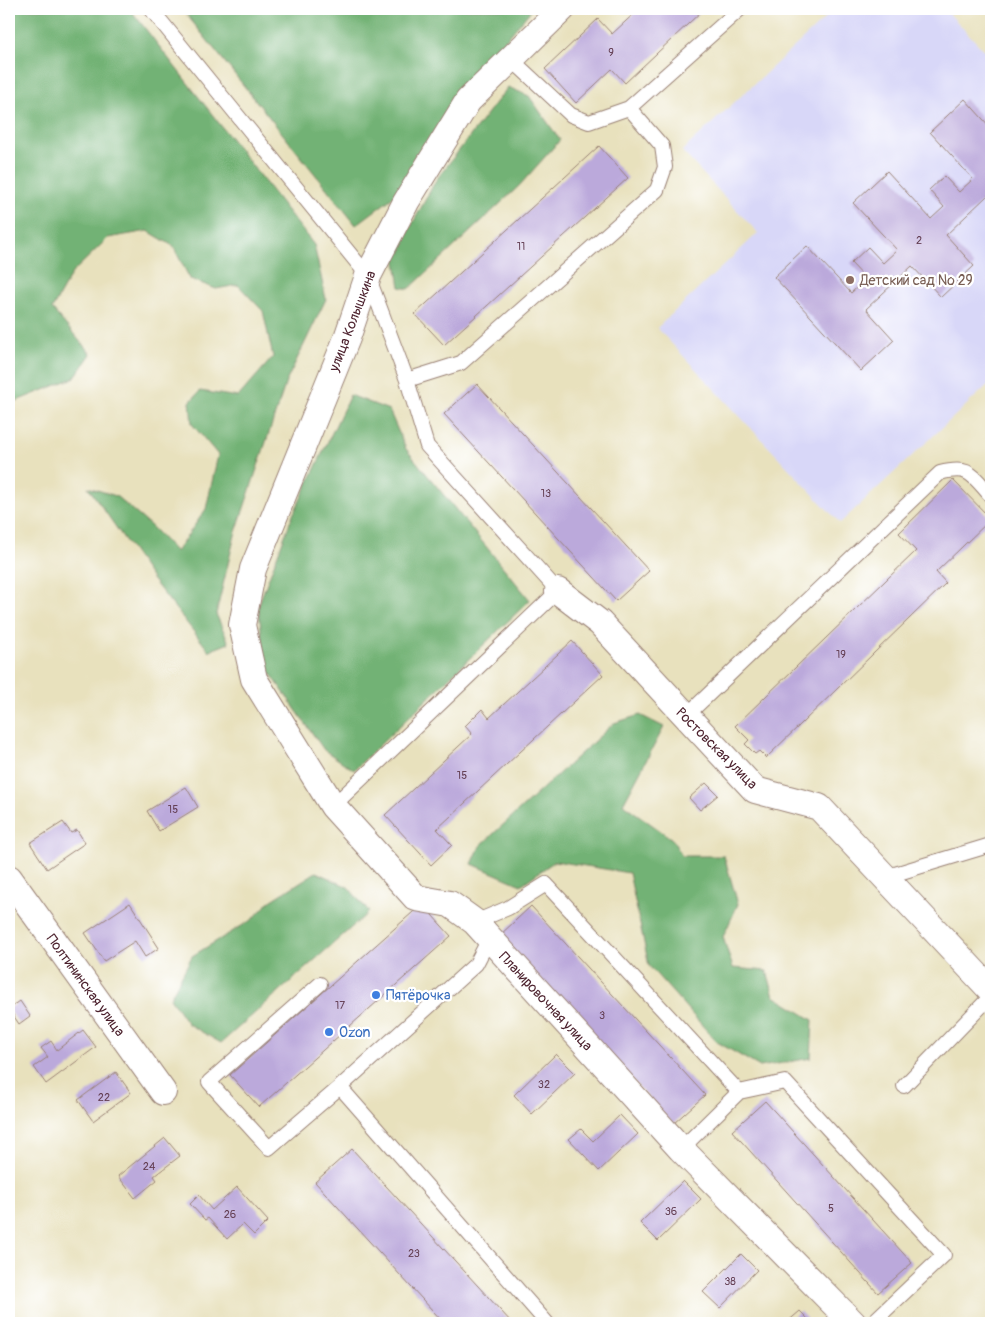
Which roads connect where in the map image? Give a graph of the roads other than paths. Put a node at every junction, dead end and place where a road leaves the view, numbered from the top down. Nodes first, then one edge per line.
1 (151, 9) edge
2 (562, 9) edge
3 (740, 9) edge
4 (511, 59) junction
5 (629, 108) junction
6 (368, 276) junction
7 (407, 380) junction
8 (991, 496) edge
9 (558, 591) junction
10 (254, 679) joint
11 (685, 717) junction
12 (334, 806) junction
13 (991, 845) edge
14 (885, 877) junction
15 (9, 878) edge
16 (482, 931) junction
17 (320, 984) dead end
18 (991, 990) edge
19 (991, 996) edge
20 (904, 1086) dead end
21 (340, 1087) junction
22 (163, 1092) dead end
23 (739, 1092) junction
24 (681, 1148) junction
25 (547, 1323) edge
26 (853, 1323) edge
27 (872, 1323) edge

1 - 6 lane
2 - 4 street, улица Колышкина
3 - 5 lane
4 - 5 lane
4 - 6 street, улица Колышкина
5 - 7 lane
6 - 7 lane
6 - 10 street, улица Колышкина
7 - 9 lane
8 - 11 lane
9 - 11 street, Ростовская улица
9 - 12 lane
10 - 12 street, Планировочная улица
11 - 14 street, Ростовская улица
12 - 16 street, Планировочная улица
13 - 14 lane
14 - 18 street, Ростовская улица
15 - 22 street, Полтининская улица
16 - 21 lane
16 - 23 lane
16 - 24 street, Планировочная улица
17 - 21 lane
19 - 20 lane
21 - 25 lane
23 - 24 lane
23 - 27 lane
24 - 26 street, Планировочная улица

